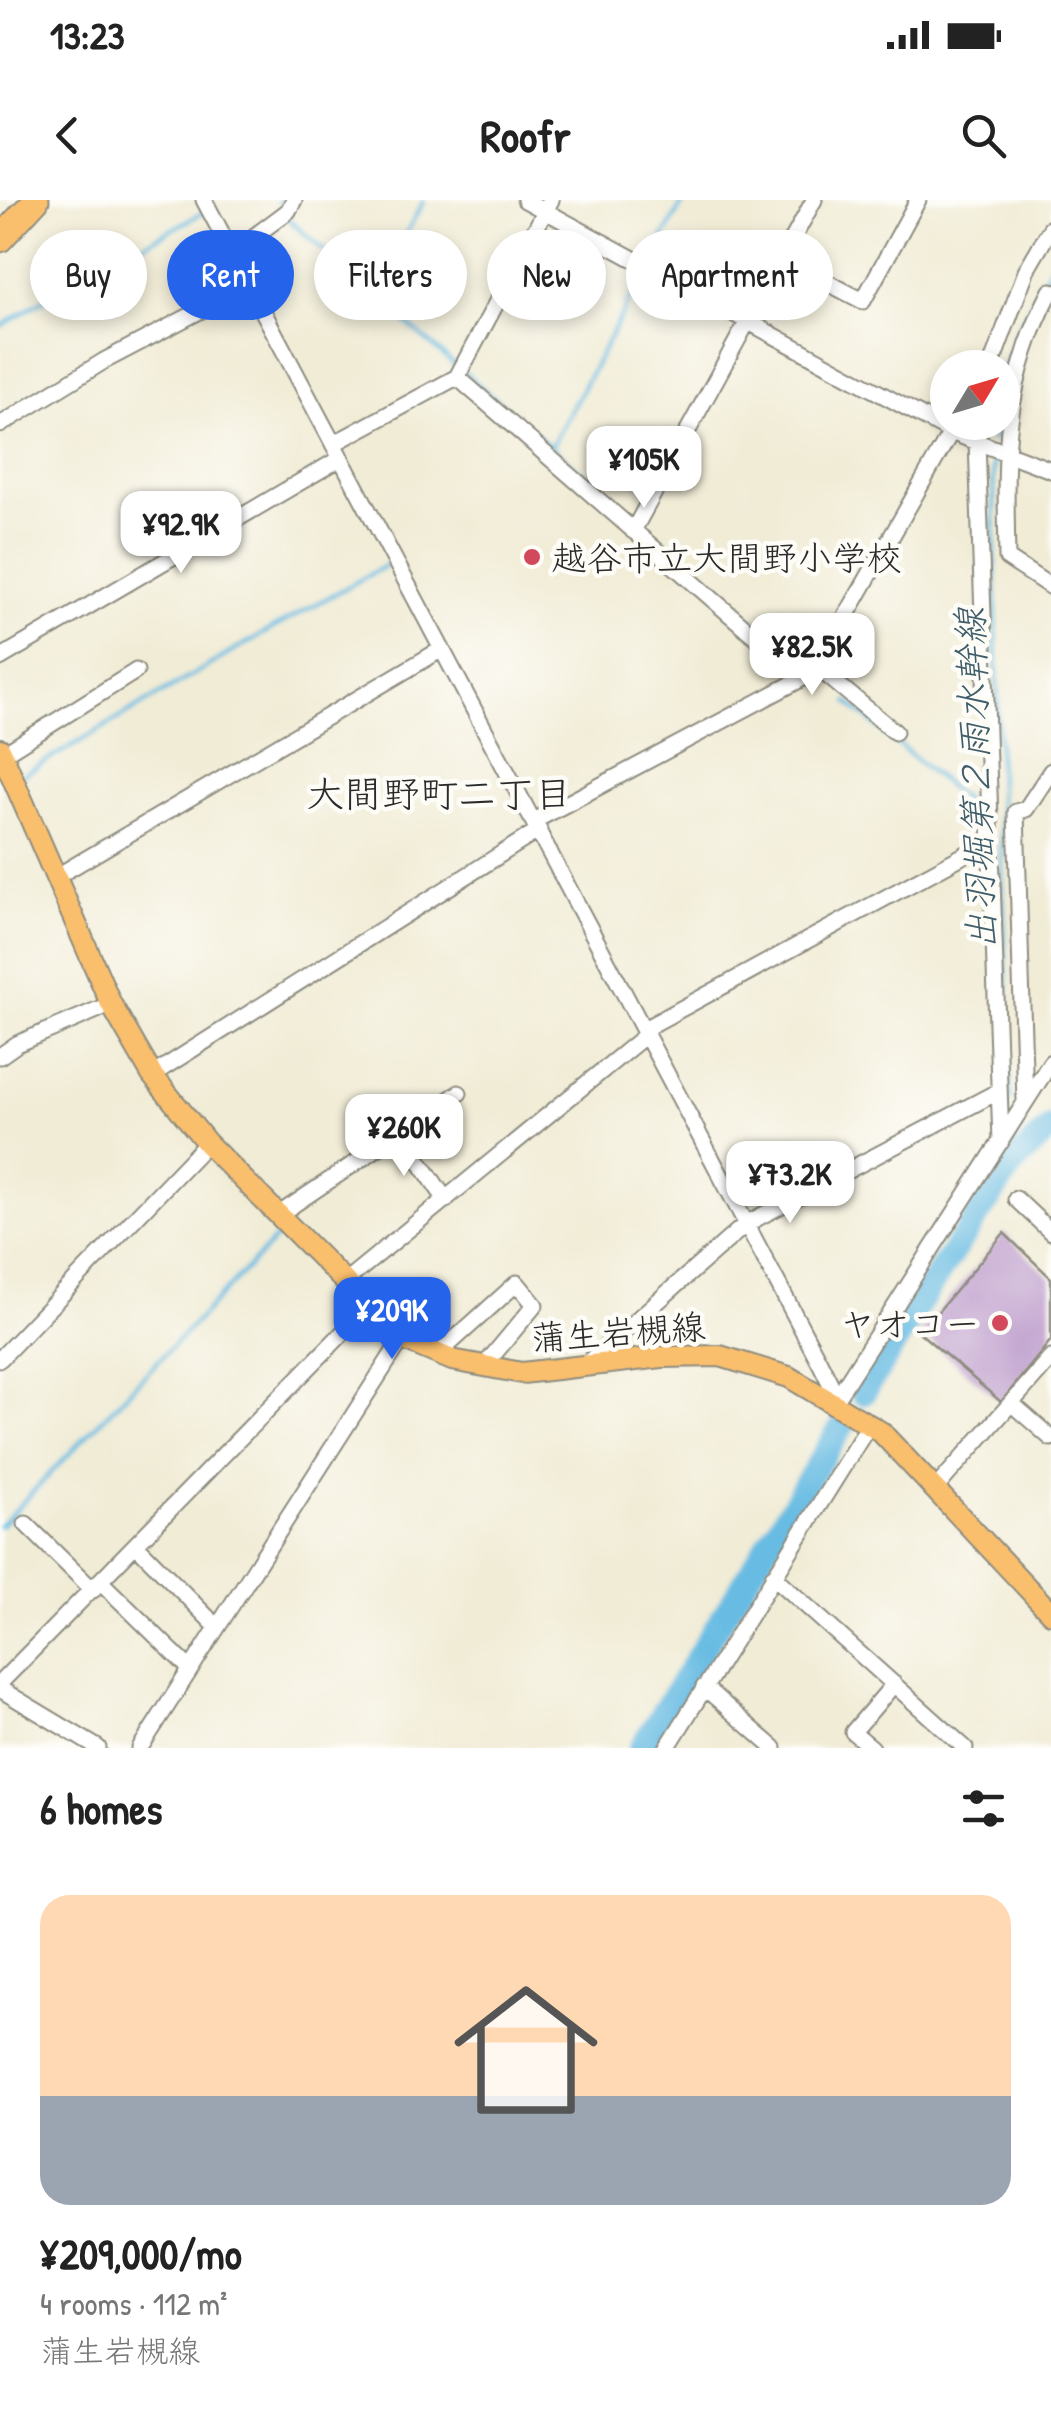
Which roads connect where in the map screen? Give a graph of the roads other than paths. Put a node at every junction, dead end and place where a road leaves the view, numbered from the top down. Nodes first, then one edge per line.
1 (12, 200) edge
2 (36, 200) edge
3 (204, 200) edge
4 (294, 200) edge
5 (525, 200) edge
6 (814, 200) edge
7 (918, 200) edge
8 (548, 206) edge
9 (0, 214) edge
10 (1051, 228) edge
11 (220, 230) edge
12 (263, 230) edge
13 (798, 230) edge
14 (0, 239) edge
15 (833, 285) edge
16 (1051, 291) edge
17 (184, 320) edge
18 (268, 320) edge
19 (750, 320) edge
20 (748, 324) junction
21 (997, 350) edge
22 (457, 377) junction
23 (930, 421) edge
24 (0, 425) edge
25 (946, 440) edge
26 (972, 440) edge
27 (977, 442) junction
28 (337, 451) junction
29 (1005, 452) junction
30 (1051, 470) edge
31 (633, 531) junction
32 (1051, 588) edge
33 (442, 649) junction
34 (0, 658) edge
35 (817, 667) junction
36 (136, 671) dead end
37 (803, 678) junction
38 (895, 732) dead end
39 (1, 752) edge
40 (1051, 771) edge
41 (1045, 792) edge
42 (537, 826) junction
43 (990, 841) junction
44 (54, 878) junction
45 (112, 1004) junction
46 (645, 1032) junction
47 (0, 1056) edge
48 (1051, 1062) edge
49 (152, 1075) junction
50 (999, 1091) junction
51 (459, 1093) dead end
52 (1025, 1104) junction
53 (400, 1132) junction
54 (207, 1142) junction
55 (1002, 1142) junction
56 (1016, 1199) dead end
57 (446, 1200) junction
58 (278, 1215) junction
59 (746, 1224) junction
60 (1051, 1232) edge
61 (343, 1283) junction
62 (368, 1307) junction
63 (402, 1339) junction
64 (437, 1355) junction
65 (1051, 1358) edge
66 (0, 1359) edge
67 (484, 1366) junction
68 (584, 1366) junction
69 (832, 1401) junction
70 (1011, 1403) junction
71 (869, 1425) junction
72 (1051, 1438) edge
73 (936, 1488) junction
74 (26, 1524) dead end
75 (136, 1545) junction
76 (773, 1576) junction
77 (97, 1586) junction
78 (1051, 1613) edge
79 (216, 1626) junction
80 (190, 1668) junction
81 (894, 1684) junction
82 (0, 1686) edge
83 (704, 1687) junction
84 (98, 1748) edge
85 (140, 1748) edge
86 (667, 1748) edge
87 (774, 1748) edge
88 (872, 1748) edge
89 (966, 1748) edge

1 - 9 highway
2 - 14 highway
3 - 11 street
4 - 12 street
5 - 8 street
6 - 13 street
7 - 15 street
8 - 20 street
8 - 22 street
10 - 21 street
16 - 29 street
17 - 24 street
18 - 28 street
19 - 20 street
20 - 23 street
20 - 31 street
22 - 28 street
22 - 31 street
25 - 35 street
26 - 27 street
27 - 29 street
27 - 43 street
28 - 33 street
28 - 34 street
29 - 30 street
29 - 32 street
31 - 37 street
33 - 42 street
33 - 44 street
35 - 37 street
35 - 38 street
36 - 39 street
37 - 42 street
39 - 44 main road, 蒲生岩槻線
40 - 41 street
41 - 52 street
42 - 46 street
42 - 49 street
43 - 46 street
43 - 50 street
44 - 45 main road, 蒲生岩槻線
45 - 47 street
45 - 49 main road, 蒲生岩槻線
46 - 57 street
46 - 59 street
48 - 52 street
49 - 54 main road, 蒲生岩槻線
50 - 55 street
50 - 59 street
51 - 53 street
52 - 55 street
53 - 57 street
53 - 58 street
54 - 58 main road, 蒲生岩槻線
54 - 66 street
55 - 69 street
56 - 60 street
57 - 61 street
58 - 61 main road, 蒲生岩槻線
59 - 68 street
59 - 69 street
61 - 62 main road, 蒲生岩槻線
62 - 63 main road, 蒲生岩槻線
62 - 75 street
63 - 64 main road, 蒲生岩槻線
63 - 79 street
64 - 67 main road, 蒲生岩槻線
64 - 67 street
65 - 70 street
67 - 68 main road, 蒲生岩槻線
68 - 69 main road, 蒲生岩槻線
69 - 71 main road, 蒲生岩槻線
70 - 72 street
70 - 73 street
71 - 73 main road, 蒲生岩槻線
71 - 76 street
73 - 78 main road, 蒲生岩槻線
74 - 77 street
75 - 77 street
75 - 79 street
76 - 81 street
76 - 83 street
77 - 80 street
77 - 82 street
79 - 80 street
80 - 85 street
81 - 88 street
81 - 89 street
82 - 84 street
83 - 86 street
83 - 87 street

